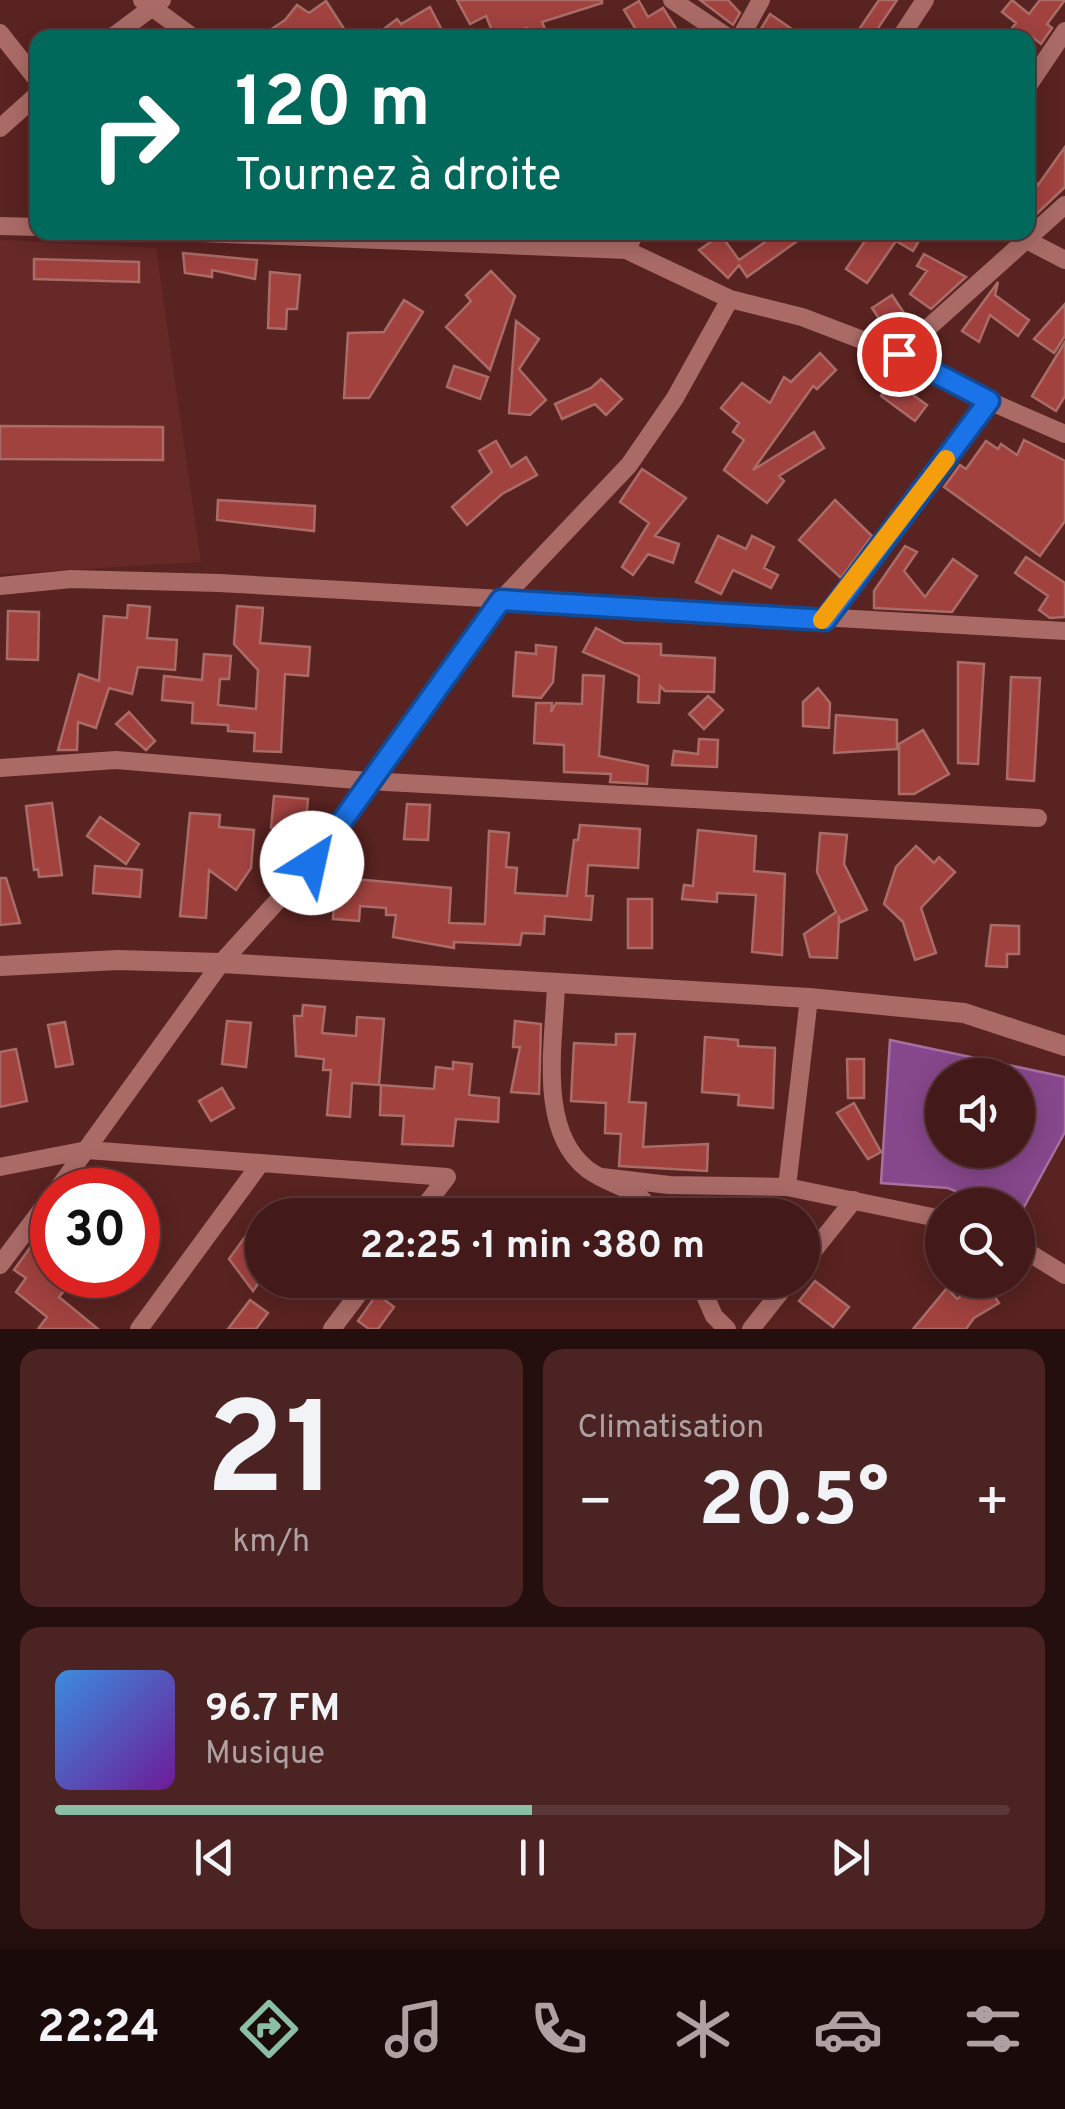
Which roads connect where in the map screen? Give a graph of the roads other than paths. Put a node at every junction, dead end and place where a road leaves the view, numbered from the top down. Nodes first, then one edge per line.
1 (672, 0) edge
2 (761, 0) edge
3 (925, 0) edge
4 (151, 3) edge
5 (120, 30) edge
6 (184, 30) edge
7 (717, 30) edge
8 (744, 30) edge
9 (905, 30) edge
10 (1065, 31) edge
11 (0, 33) edge
12 (30, 71) edge
13 (1035, 76) edge
14 (30, 101) edge
15 (0, 128) edge
16 (1065, 205) edge
17 (1035, 225) edge
18 (0, 226) edge
19 (30, 227) edge
20 (581, 240) edge
21 (1015, 240) edge
22 (1027, 240) edge
23 (631, 241) edge
24 (1065, 260) edge
25 (730, 299) junction
26 (899, 354) junction
27 (989, 401) junction
28 (1065, 434) edge
29 (0, 586) edge
30 (501, 600) junction
31 (825, 620) junction
32 (1065, 632) edge
33 (0, 768) edge
34 (368, 781) junction
35 (1038, 818) dead end
36 (220, 963) junction
37 (0, 966) edge
38 (556, 983) junction
39 (809, 998) junction
40 (1065, 1046) edge
41 (87, 1150) junction
42 (260, 1164) junction
43 (0, 1167) edge
44 (74, 1168) edge
45 (602, 1177) junction
46 (787, 1187) junction
47 (431, 1198) edge
48 (639, 1198) edge
49 (854, 1200) junction
50 (925, 1215) edge
51 (30, 1226) edge
52 (820, 1242) edge
53 (1035, 1256) edge
54 (0, 1265) edge
55 (1065, 1275) edge
56 (355, 1298) edge
57 (706, 1298) edge
58 (776, 1298) edge
59 (139, 1329) edge
60 (332, 1329) edge
61 (727, 1329) edge
62 (751, 1329) edge

1 - 7 street
2 - 8 street
3 - 9 street
4 - 5 street
4 - 6 street
10 - 13 street
11 - 12 street
14 - 15 street
16 - 17 street
18 - 19 street
20 - 23 street
21 - 26 street
22 - 24 street
23 - 25 street
25 - 26 street
25 - 30 street
26 - 27 street
27 - 28 street
27 - 31 street
29 - 30 street
30 - 31 street
30 - 34 street
31 - 32 street
33 - 34 street
34 - 35 street
34 - 36 street
36 - 37 street
36 - 38 street
36 - 41 street
38 - 39 street
38 - 45 street
39 - 40 street
39 - 46 street
41 - 42 street
41 - 43 street
41 - 44 street
42 - 47 street
42 - 59 street
45 - 46 street
45 - 48 street
46 - 49 street
49 - 50 street
49 - 52 street
51 - 54 street
53 - 55 street
56 - 60 street
57 - 61 street
58 - 62 street

